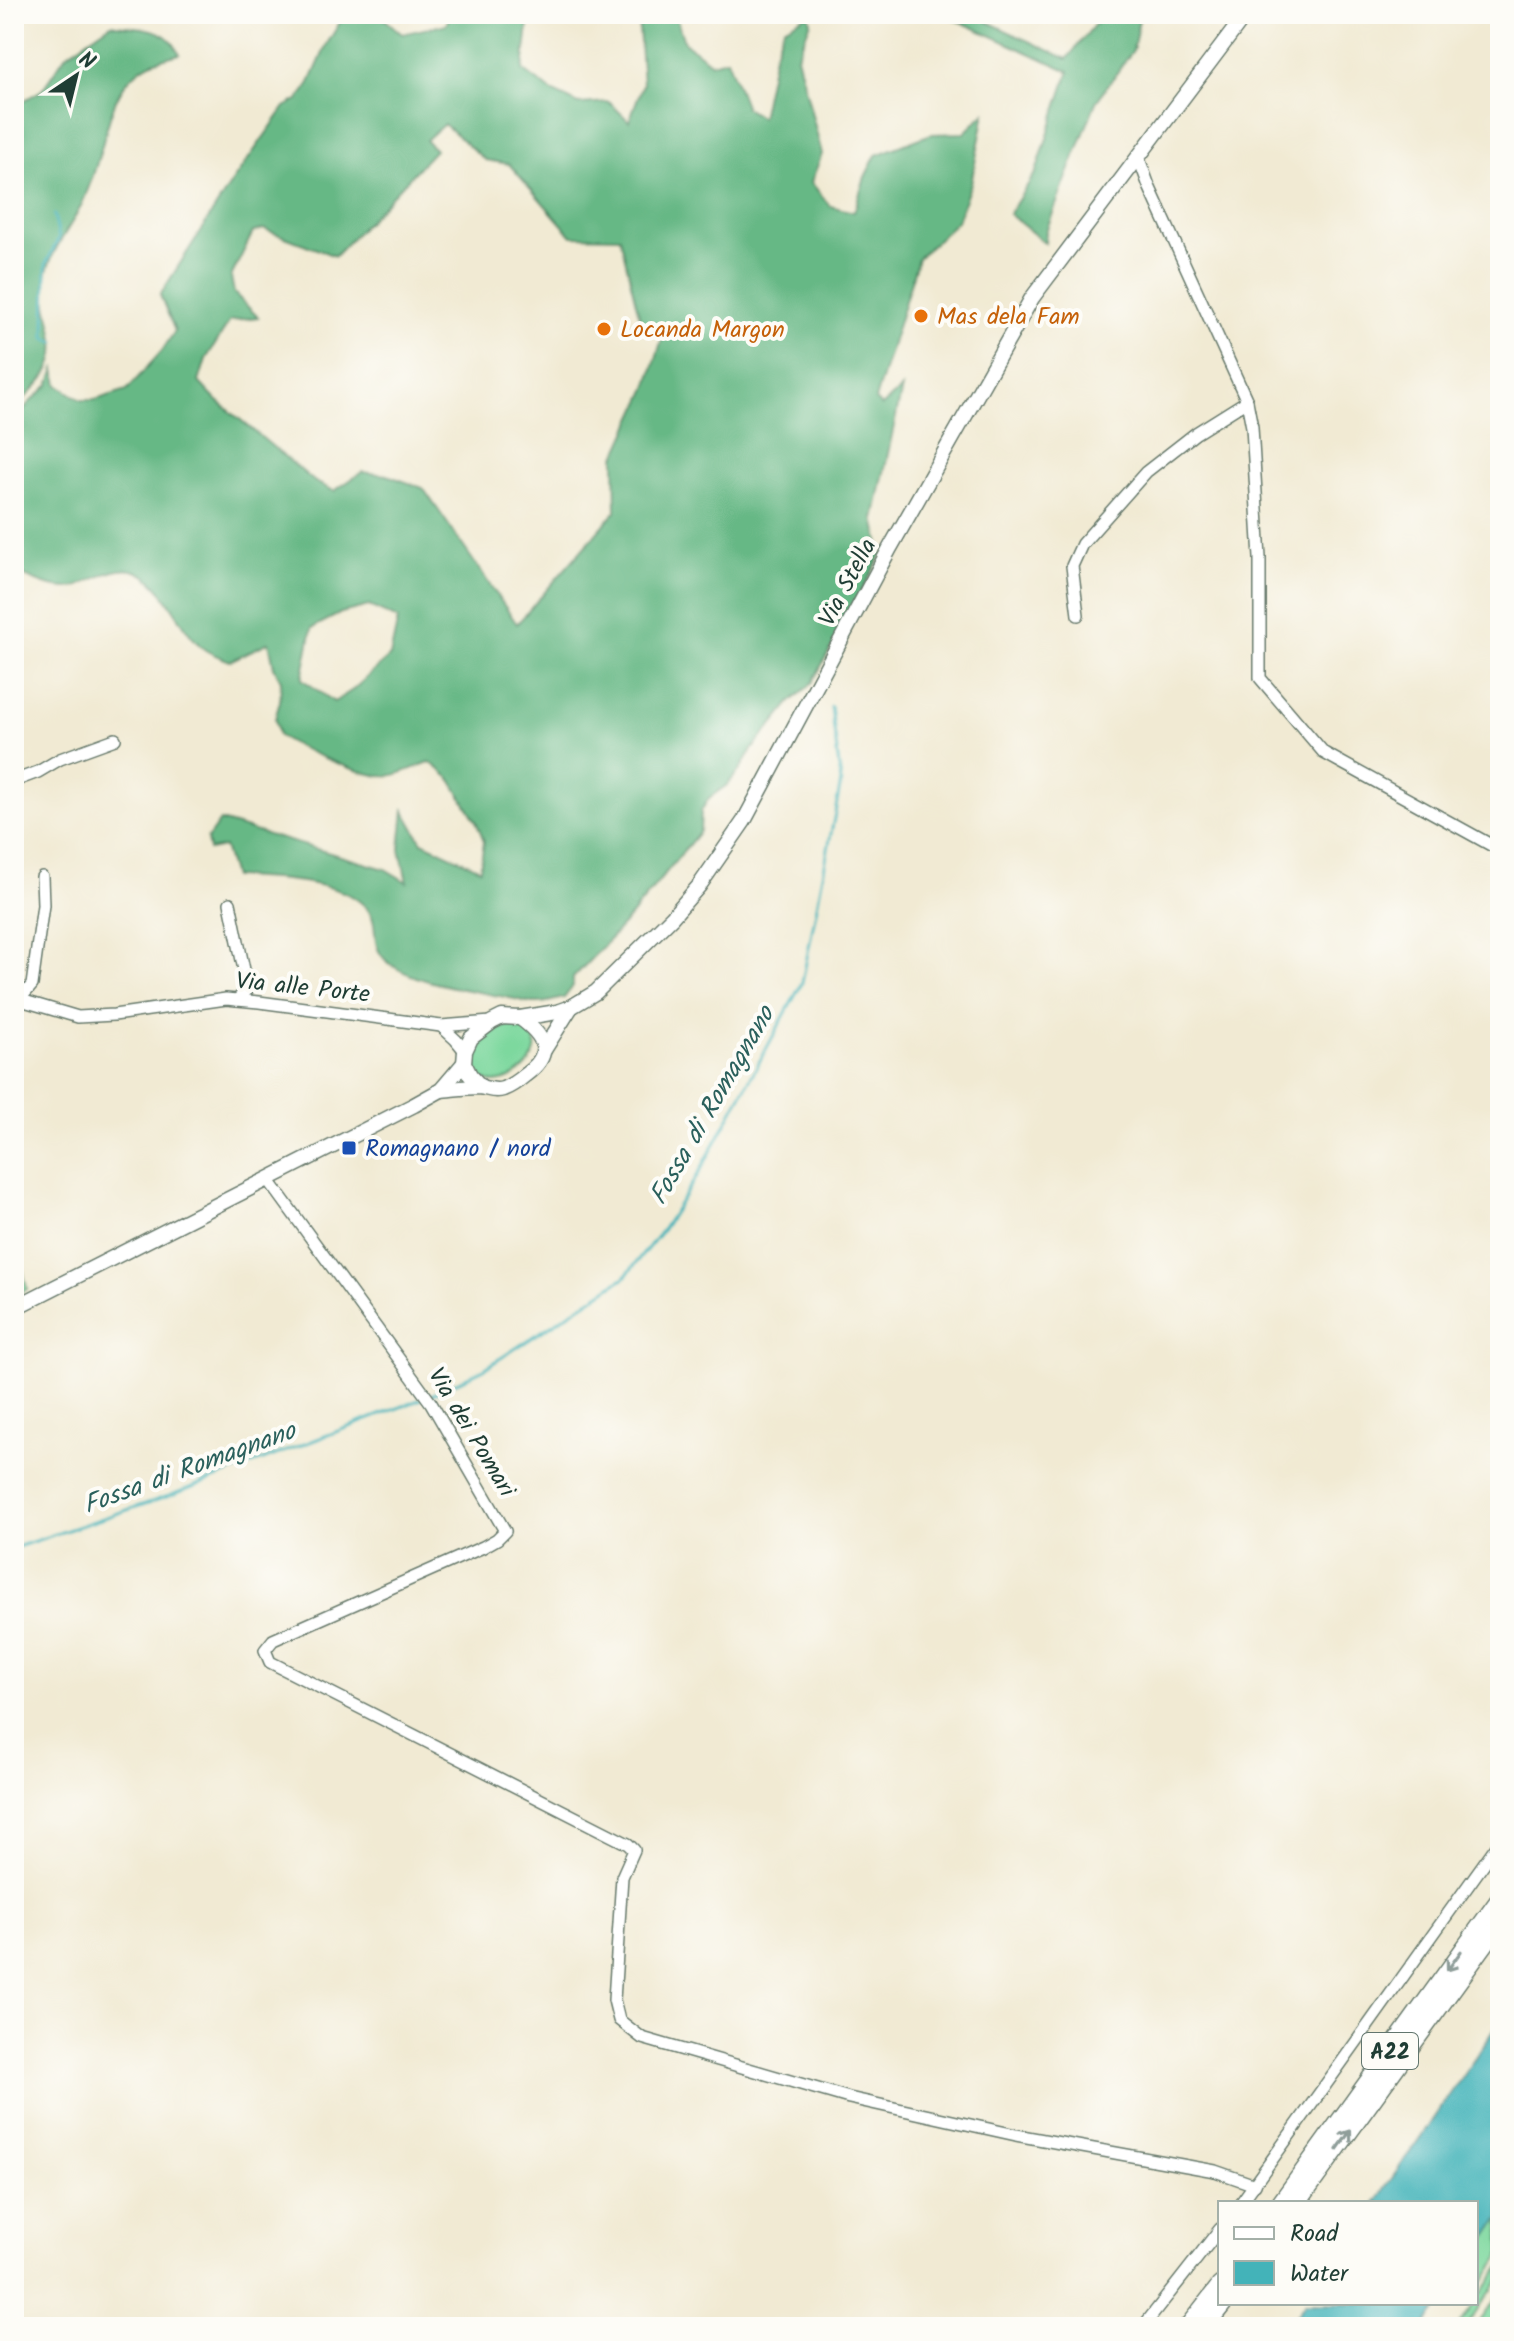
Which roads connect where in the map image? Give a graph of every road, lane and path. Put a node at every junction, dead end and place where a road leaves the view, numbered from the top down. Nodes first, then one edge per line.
1 (1246, 14) edge
2 (1138, 156) junction
3 (1247, 401) junction
4 (1078, 615) dead end
5 (115, 739) dead end
6 (14, 781) edge
7 (1500, 850) edge
8 (42, 877) dead end
9 (230, 903) dead end
10 (16, 999) edge
11 (237, 1000) junction
12 (571, 1007) junction
13 (520, 1018) junction
14 (492, 1022) junction
15 (441, 1026) junction
16 (544, 1050) junction
17 (465, 1057) junction
18 (481, 1087) junction
19 (441, 1090) junction
20 (268, 1179) junction
21 (14, 1308) edge
22 (1500, 1841) edge
23 (1500, 1898) edge
24 (1500, 1924) edge
25 (1255, 2185) junction
26 (1243, 2201) edge
27 (1281, 2201) edge
28 (1299, 2201) edge
29 (1218, 2232) edge
30 (1218, 2288) edge
31 (1222, 2305) edge
32 (1143, 2327) edge
33 (1187, 2327) edge
34 (1205, 2327) edge

1 - 2 main road, Via Stella
2 - 3 street
2 - 12 main road, Via Stella
3 - 4 street
3 - 7 street
5 - 6 street
8 - 10 street, Via alle Porte
9 - 11 street
10 - 11 street, Via alle Porte
11 - 15 street, Via alle Porte
12 - 13 main road, Via Stella
12 - 16 main road, Via Stella
13 - 14 main road
13 - 16 main road
14 - 15 street, Via alle Porte
14 - 17 main road
15 - 17 street
16 - 18 main road
17 - 18 main road
17 - 19 main road
18 - 19 main road
19 - 20 main road
20 - 21 main road
20 - 25 street, Via dei Pomari
22 - 25 street
23 -> 27 highway, A22
28 -> 24 highway, A22
25 - 26 street
29 - 32 street
30 - 33 highway
31 - 34 highway

